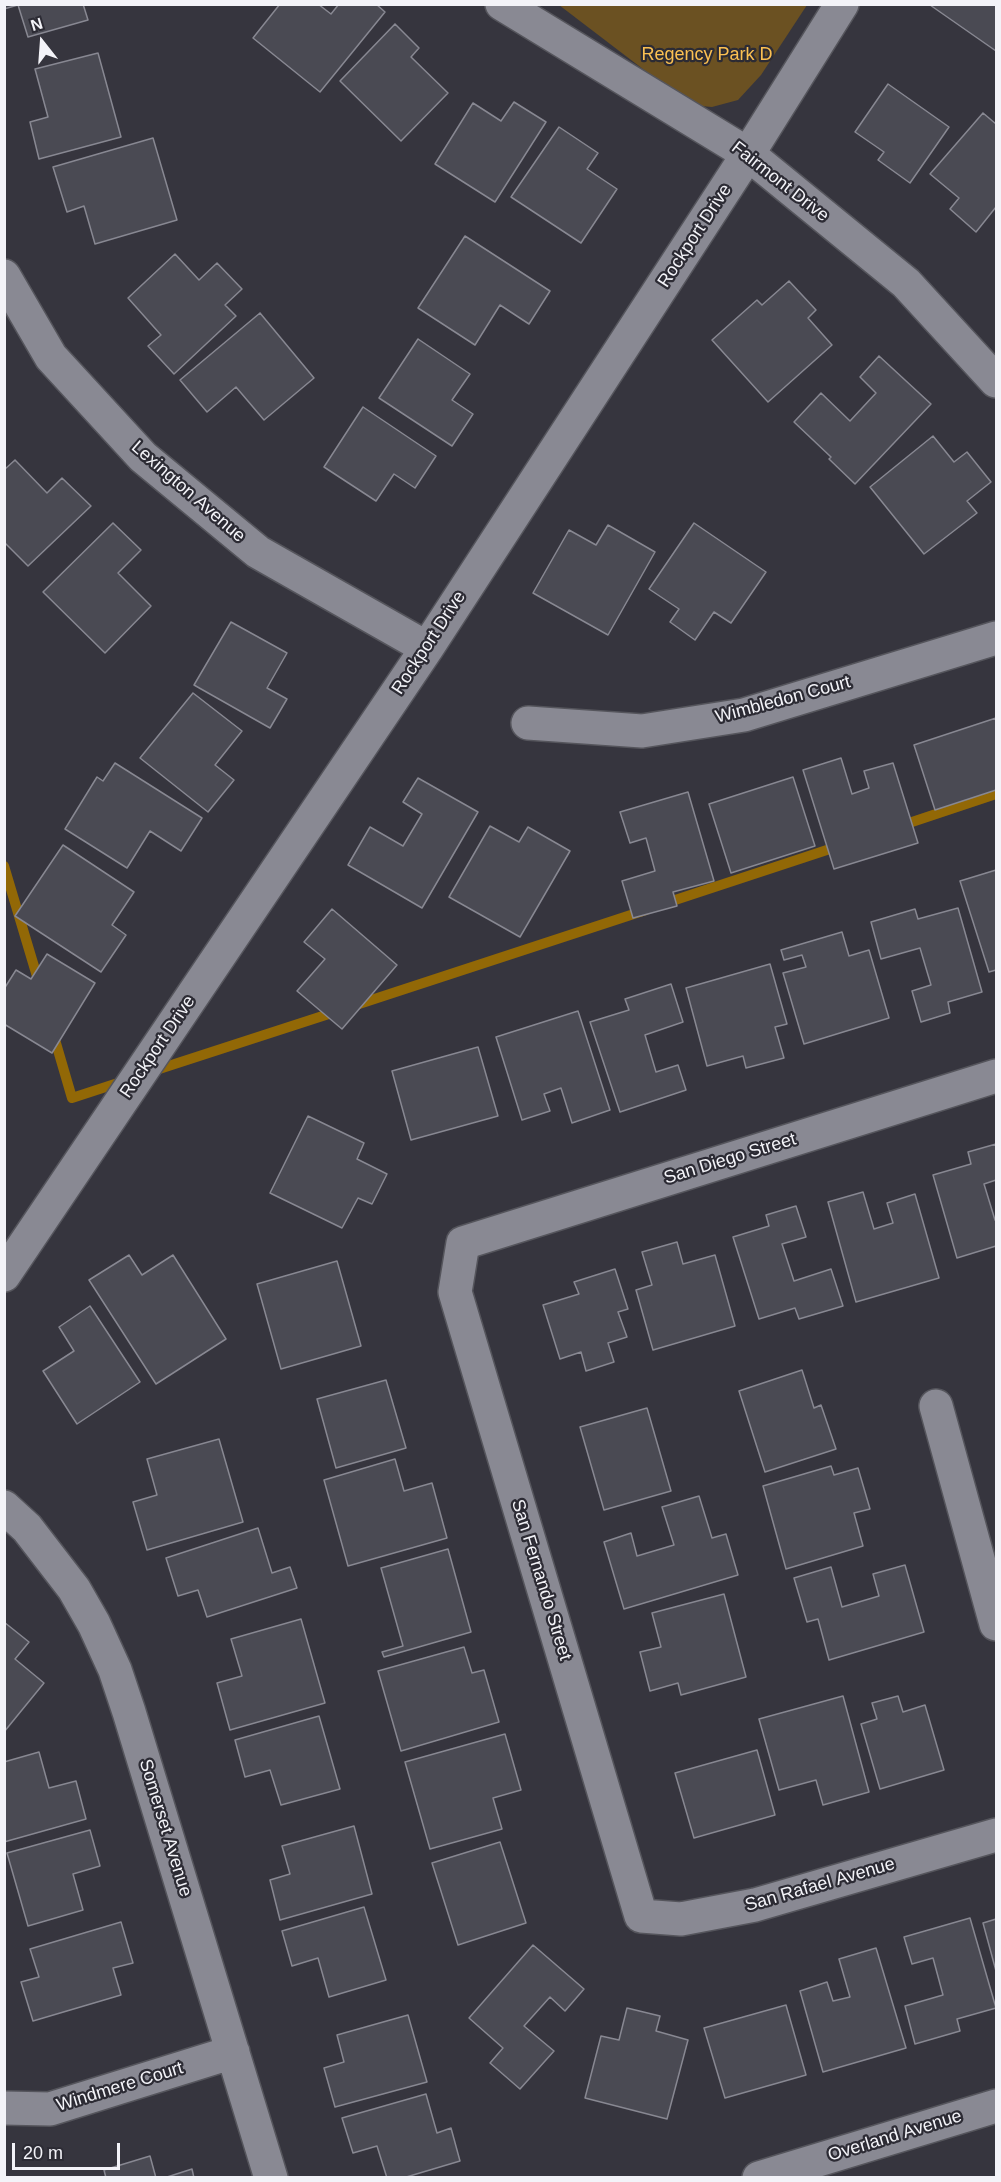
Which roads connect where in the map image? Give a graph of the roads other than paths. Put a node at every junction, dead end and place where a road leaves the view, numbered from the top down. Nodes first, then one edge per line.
1 (502, 4) edge
2 (842, 4) edge
3 (748, 154) junction
4 (4, 276) edge
5 (996, 381) edge
6 (996, 638) edge
7 (427, 648) junction
8 (528, 723) dead end
9 (996, 1076) edge
10 (463, 1243) joint
11 (4, 1275) edge
12 (936, 1406) dead end
13 (4, 1507) edge
14 (996, 1624) edge
15 (996, 1835) edge
16 (641, 1916) joint
17 (233, 2052) junction
18 (996, 2106) edge
19 (4, 2108) edge
20 (271, 2178) edge
21 (759, 2178) edge

1 - 3 street, Fairmont Drive
2 - 3 street, Rockport Drive
3 - 5 street, Fairmont Drive
3 - 7 street, Rockport Drive
4 - 7 street, Lexington Avenue
6 - 8 street, Wimbledon Court
7 - 11 street, Rockport Drive
9 - 10 street, San Diego Street
10 - 16 street, San Fernando Street
12 - 14 street
13 - 17 street, Somerset Avenue
15 - 16 street, San Rafael Avenue
17 - 19 street, Windmere Court
17 - 20 street, Somerset Avenue
18 - 21 street, Overland Avenue

